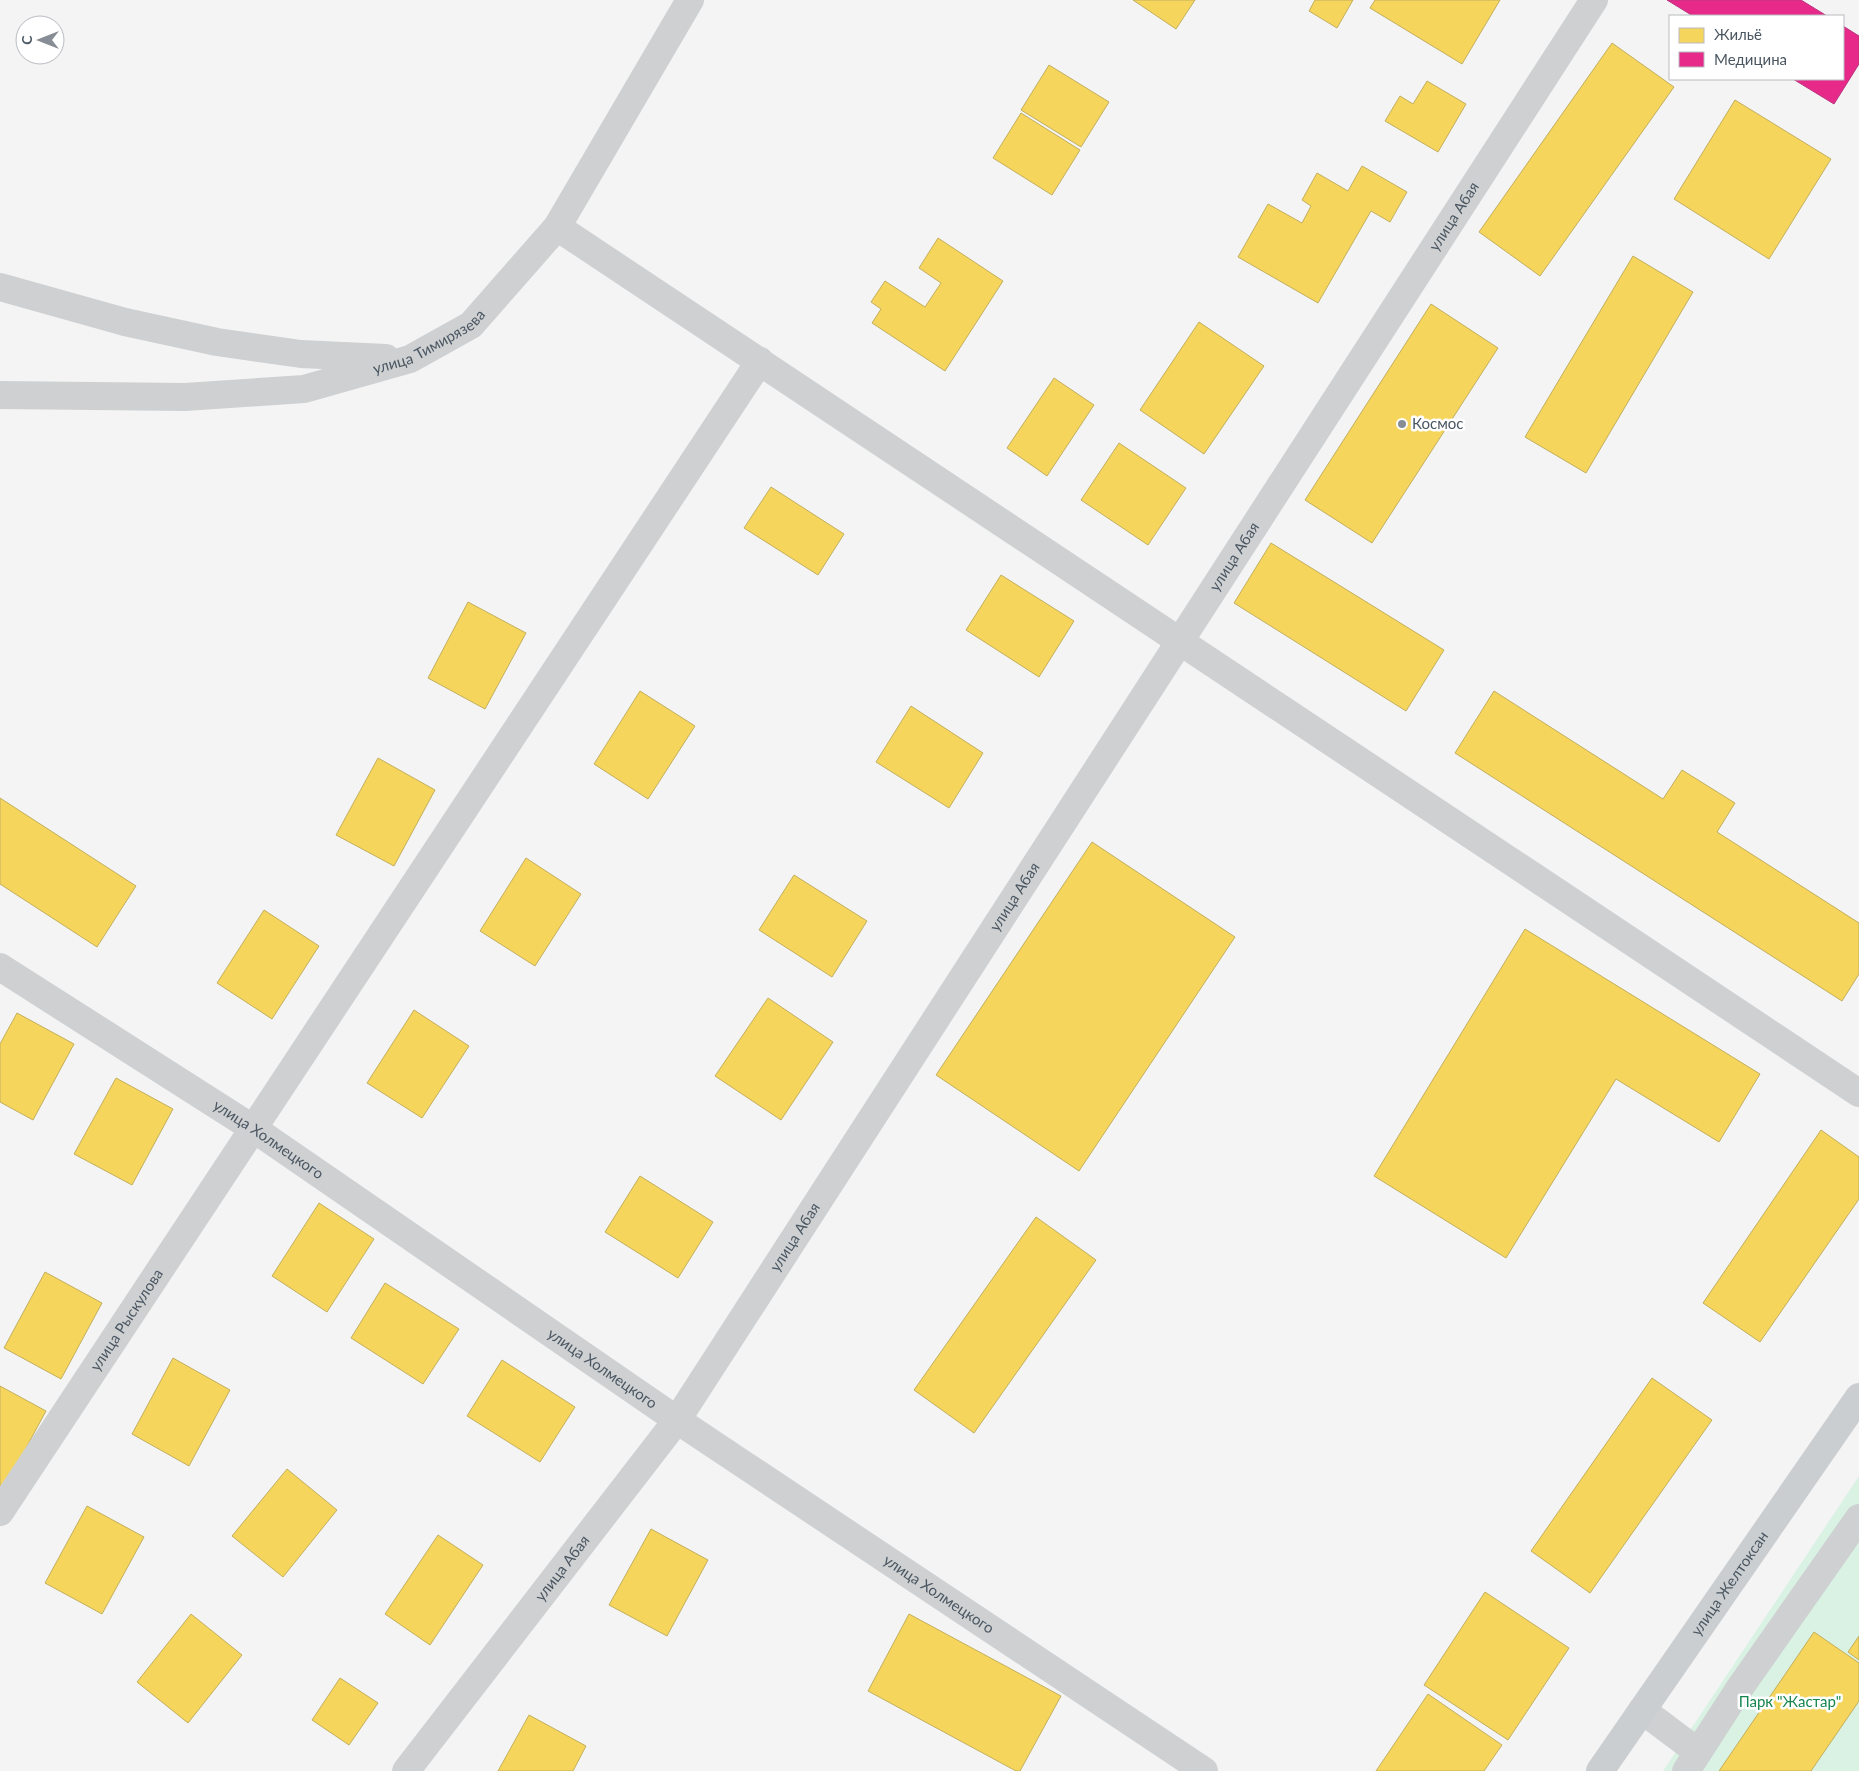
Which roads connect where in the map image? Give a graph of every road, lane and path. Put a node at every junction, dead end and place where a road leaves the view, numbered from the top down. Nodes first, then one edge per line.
1 (690, 0) edge
2 (1594, 0) edge
3 (557, 227) junction
4 (0, 287) edge
5 (410, 359) junction
6 (760, 361) junction
7 (0, 395) edge
8 (1180, 640) junction
9 (0, 967) edge
10 (1859, 1092) edge
11 (254, 1129) junction
12 (1859, 1397) edge
13 (677, 1420) junction
14 (0, 1512) edge
15 (1859, 1518) edge
16 (1642, 1710) junction
17 (1692, 1761) edge
18 (406, 1771) edge
19 (1204, 1771) edge
20 (1600, 1771) edge

1 - 3 street, улица Тимирязева
2 - 8 street, улица Абая
3 - 5 street, улица Тимирязева
3 - 6 street
4 - 5 street
5 - 7 street, улица Тимирязева
6 - 8 street
6 - 11 street, улица Рыскулова
8 - 10 street
8 - 13 street, улица Абая
9 - 11 street, улица Холмецкого
11 - 13 street, улица Холмецкого
11 - 14 street, улица Рыскулова
12 - 16 main road, улица Желтоксан
13 - 18 street, улица Абая
13 - 19 street, улица Холмецкого
15 - 17 street
16 - 17 street
16 - 20 main road, улица Желтоксан

